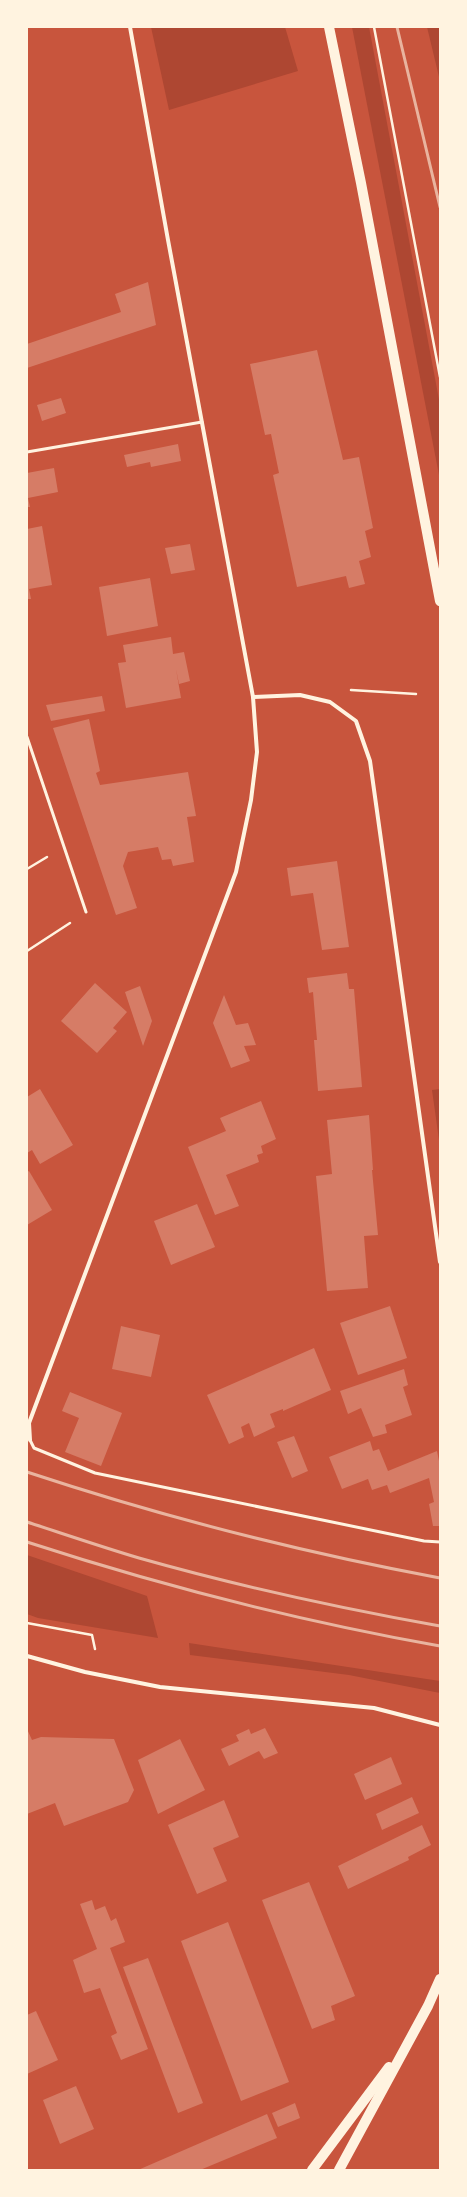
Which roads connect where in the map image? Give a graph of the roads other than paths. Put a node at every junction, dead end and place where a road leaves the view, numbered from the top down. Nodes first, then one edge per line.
1 (130, 27) edge
2 (329, 27) edge
3 (202, 422) junction
4 (27, 452) edge
5 (440, 601) edge
6 (253, 698) junction
7 (27, 737) edge
8 (86, 912) road end
9 (440, 1262) edge
10 (28, 1423) edge
11 (30, 1440) joint
12 (440, 1542) edge
13 (27, 1656) edge
14 (440, 1725) edge
15 (440, 1979) edge
16 (409, 2040) junction
17 (312, 2170) edge
18 (339, 2170) edge

1 - 3 street
2 - 5 main road
3 - 4 lane
3 - 6 street
6 - 9 street
6 - 10 street
7 - 8 lane
10 - 11 street
11 - 12 lane
13 - 14 street
15 - 16 main road
16 - 17 main road
16 - 18 main road

